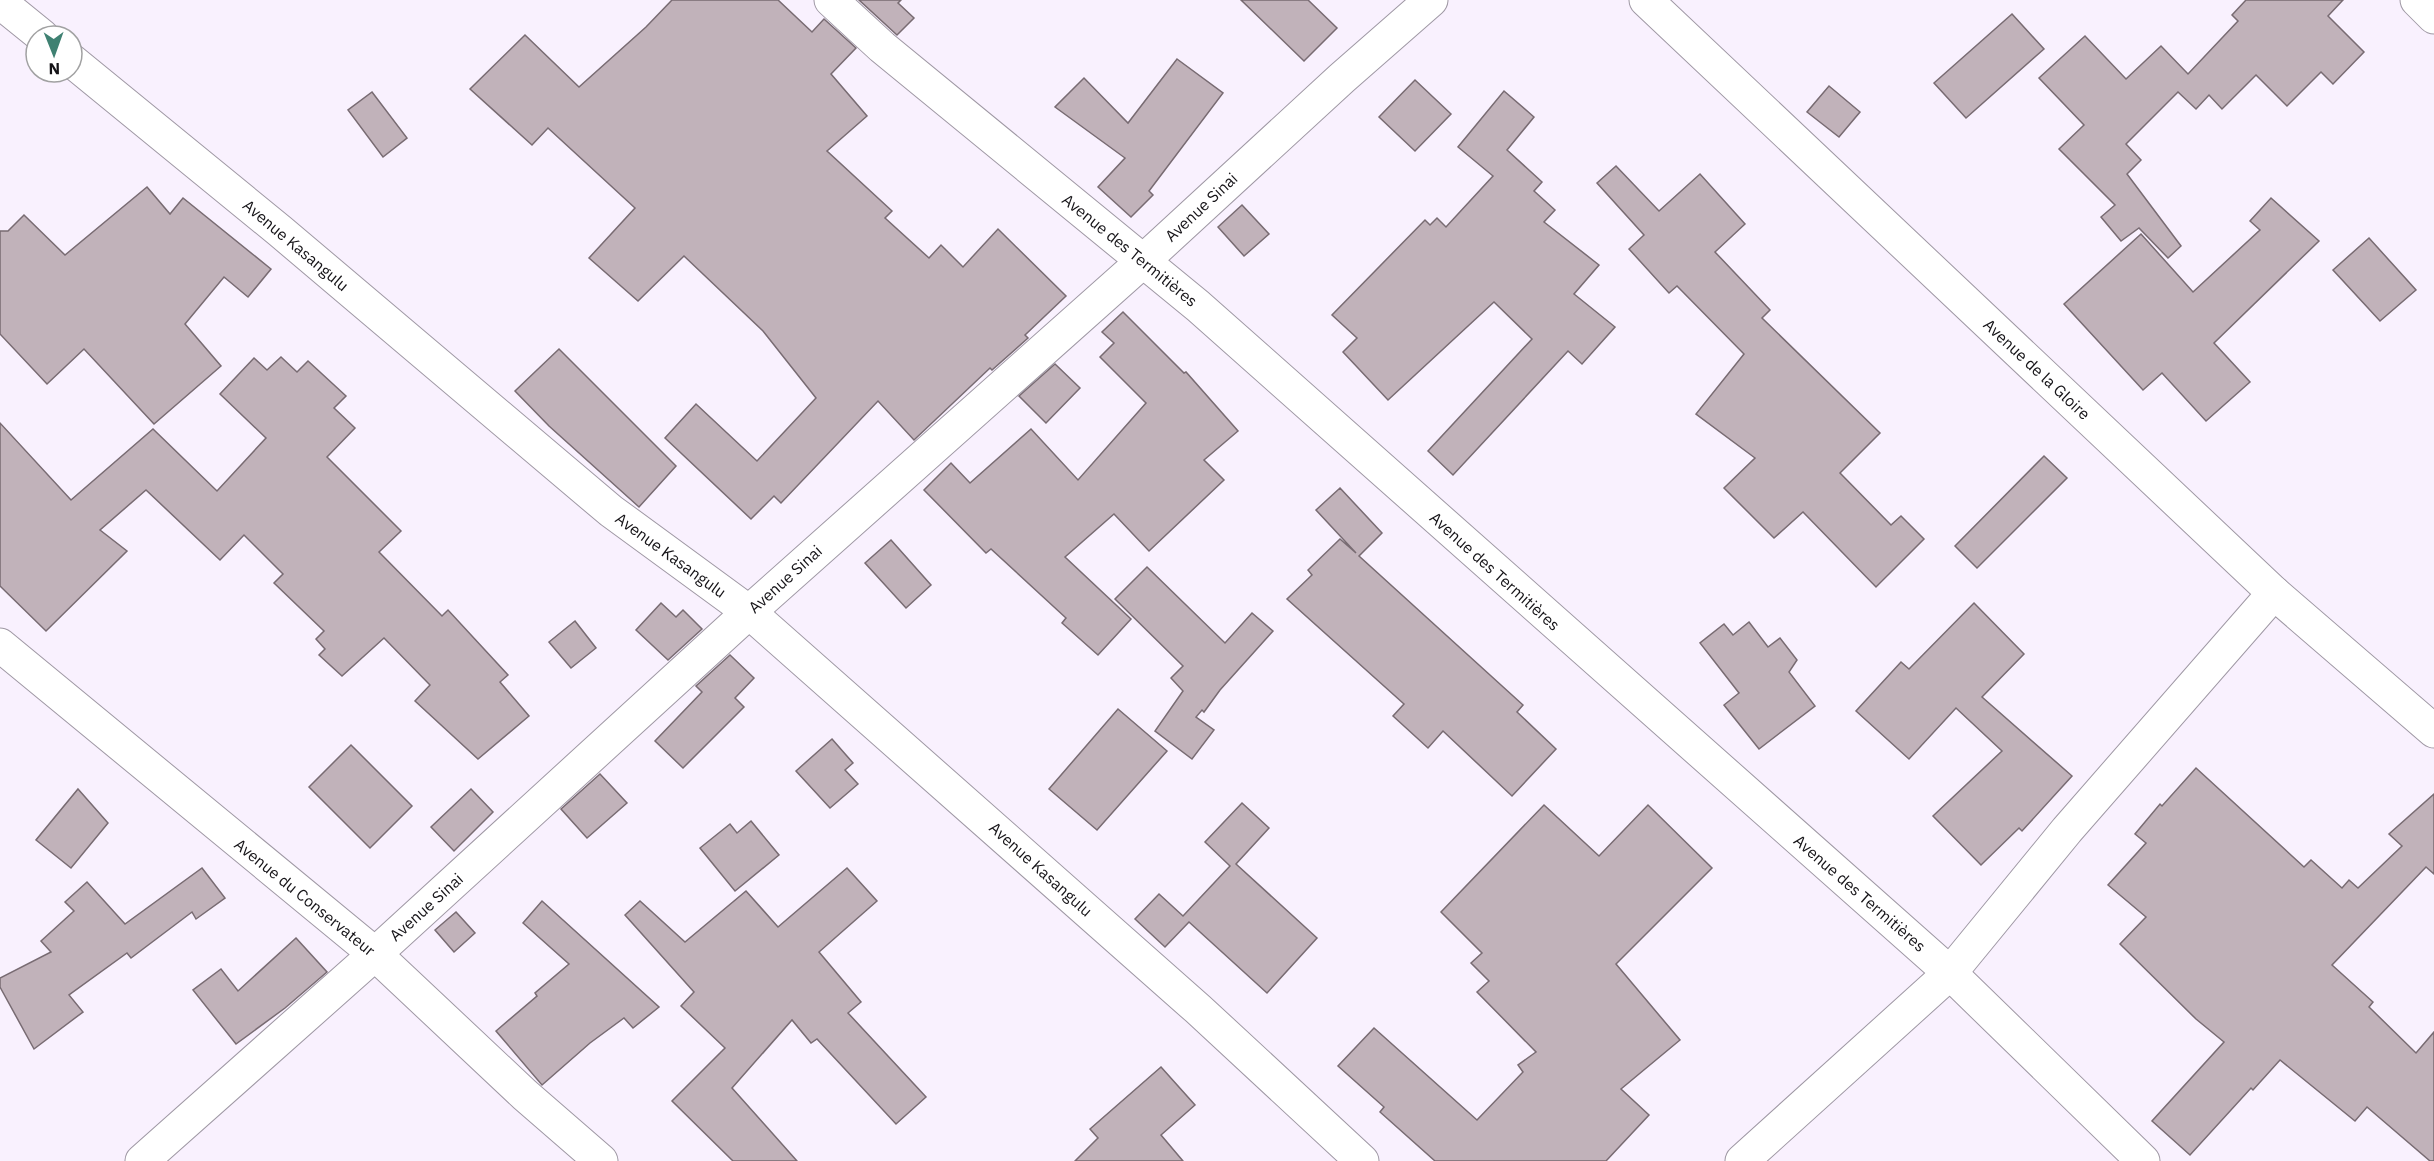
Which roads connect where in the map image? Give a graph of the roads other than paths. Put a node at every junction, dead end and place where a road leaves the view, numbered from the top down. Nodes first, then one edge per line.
1 (831, 0) edge
2 (1431, 0) edge
3 (1646, 0) edge
4 (2417, 0) edge
5 (0, 2) edge
6 (2434, 17) edge
7 (27, 24) edge
8 (84, 71) edge
9 (1142, 262) junction
10 (2274, 593) junction
11 (749, 612) junction
12 (0, 645) edge
13 (2434, 731) edge
14 (375, 954) junction
15 (1950, 972) junction
16 (142, 1161) edge
17 (601, 1161) edge
18 (1362, 1161) edge
19 (1742, 1161) edge
20 (2143, 1161) edge

1 - 9 street, Avenue des Termitières
2 - 9 street, Avenue Sinai
3 - 10 street, Avenue de la Gloire
4 - 6 street
5 - 7 street
8 - 11 street, Avenue Kasangulu
9 - 11 street, Avenue Sinai
9 - 15 street, Avenue des Termitières
10 - 13 street, Avenue de la Gloire
10 - 15 street
11 - 14 street, Avenue Sinai
11 - 18 street, Avenue Kasangulu
12 - 14 street, Avenue du Conservateur
14 - 16 street, Avenue Sinai
14 - 17 street, Avenue du Conservateur
15 - 19 street
15 - 20 street, Avenue des Termitières

